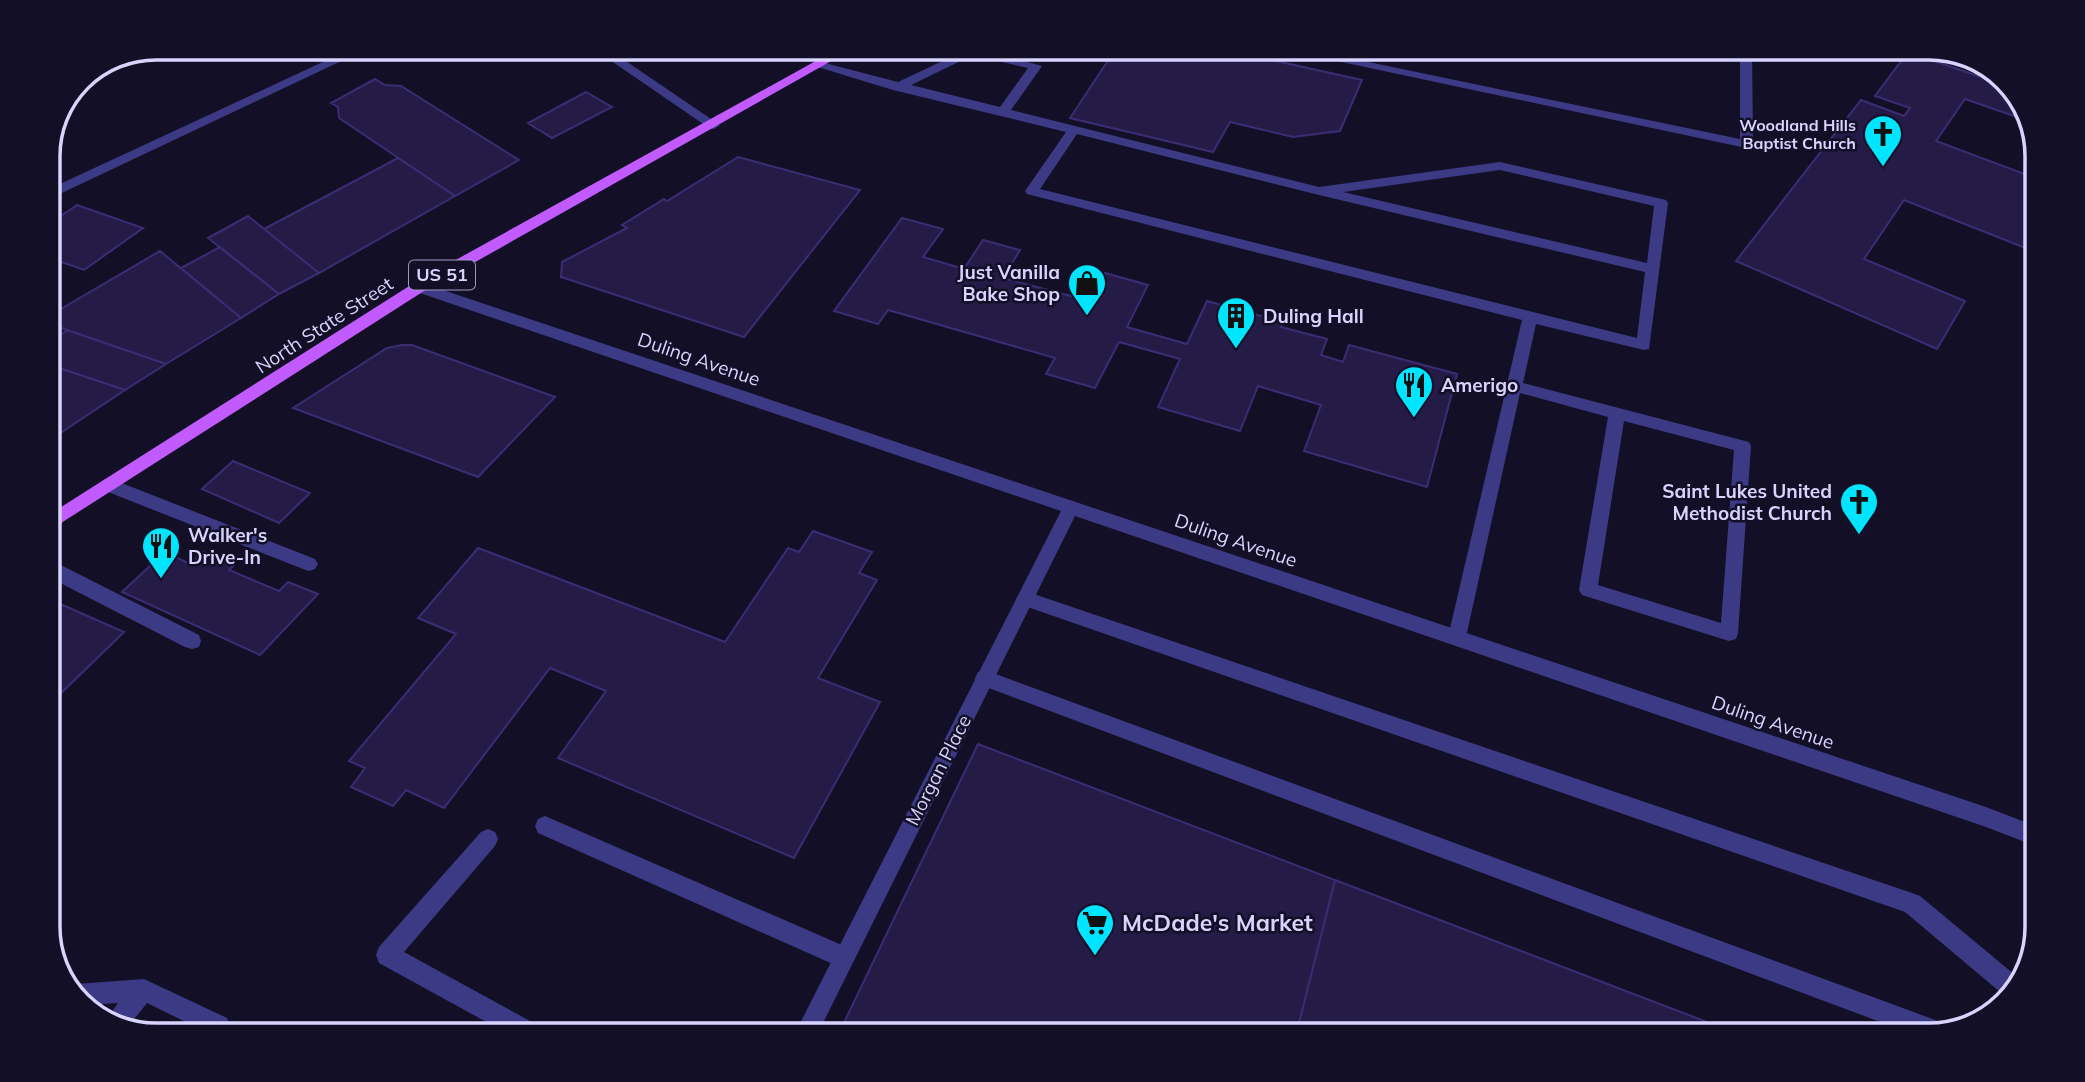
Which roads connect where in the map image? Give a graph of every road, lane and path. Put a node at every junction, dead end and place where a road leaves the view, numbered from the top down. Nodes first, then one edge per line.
1 (337, 60) edge
2 (617, 60) edge
3 (826, 60) edge
4 (953, 60) edge
5 (1010, 60) edge
6 (1340, 60) edge
7 (1746, 60) edge
8 (817, 65) junction
9 (897, 87) junction
10 (1003, 112) junction
11 (715, 124) junction
12 (1074, 130) junction
13 (60, 189) edge
14 (1319, 191) junction
15 (1653, 270) junction
16 (419, 287) junction
17 (1530, 317) junction
18 (1514, 386) junction
19 (1616, 414) junction
20 (109, 485) junction
21 (1072, 506) junction
22 (60, 517) edge
23 (309, 564) dead end
24 (60, 573) edge
25 (1025, 599) junction
26 (1457, 637) junction
27 (192, 641) dead end
28 (985, 678) junction
29 (545, 826) dead end
30 (2025, 832) edge
31 (488, 839) dead end
32 (843, 957) junction
33 (2007, 983) edge
34 (144, 990) junction
35 (87, 994) edge
36 (123, 1016) edge
37 (213, 1023) edge
38 (511, 1023) edge
39 (810, 1023) edge
40 (1914, 1023) edge

1 - 13 street
2 - 11 street
3 - 8 main road, North State Street / US 51
4 - 9 street
5 - 10 street
6 - 7 street
8 - 9 street
8 - 11 main road, North State Street / US 51
9 - 10 street
10 - 12 street
11 - 16 main road, North State Street / US 51
12 - 14 street
12 - 17 street
14 - 15 street
14 - 15 street
15 - 17 street
16 - 20 main road, North State Street / US 51
16 - 21 street, Duling Avenue
17 - 18 street
18 - 19 street
18 - 26 street
19 - 19 street
20 - 22 main road, North State Street / US 51
20 - 23 street
21 - 25 street, Morgan Place
21 - 26 street, Duling Avenue
24 - 27 street
25 - 28 street, Morgan Place
25 - 33 street
26 - 30 street, Duling Avenue
28 - 32 street, Morgan Place
28 - 40 street
29 - 32 street
31 - 38 street
32 - 39 street, Morgan Place
34 - 35 street
34 - 36 street
34 - 37 street

